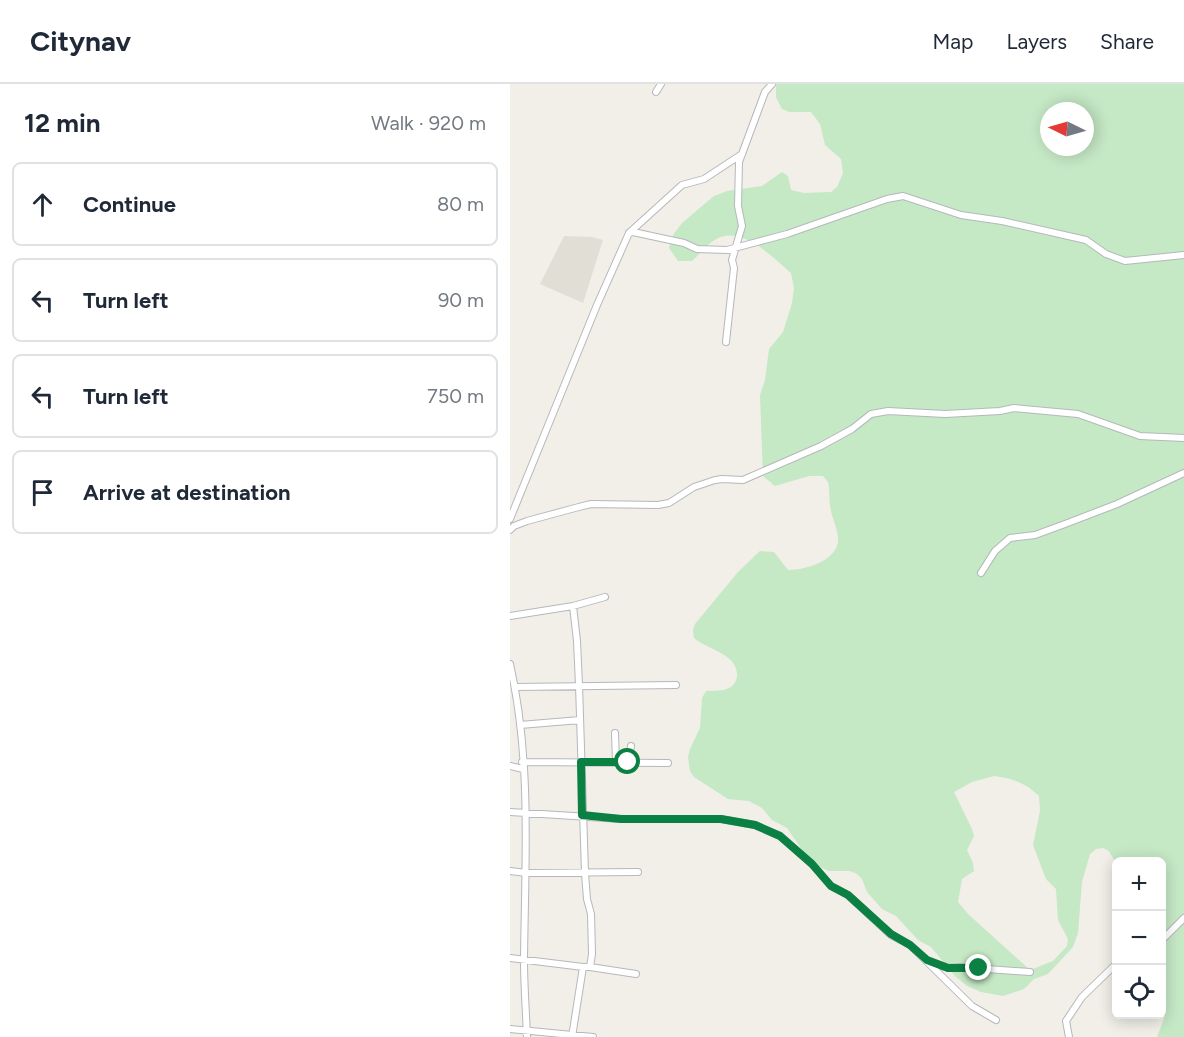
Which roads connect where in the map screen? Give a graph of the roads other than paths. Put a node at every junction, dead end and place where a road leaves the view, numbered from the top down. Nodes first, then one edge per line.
1 (661, 84) edge
2 (772, 84) edge
3 (656, 92) dead end
4 (742, 154) junction
5 (629, 233) junction
6 (735, 248) junction
7 (1184, 255) edge
8 (726, 342) dead end
9 (1184, 438) edge
10 (1184, 473) edge
11 (510, 519) edge
12 (510, 530) edge
13 (981, 573) dead end
14 (606, 597) dead end
15 (573, 606) junction
16 (510, 616) edge
17 (510, 664) edge
18 (513, 685) edge
19 (579, 685) junction
20 (676, 685) dead end
21 (580, 720) junction
22 (520, 725) junction
23 (615, 732) dead end
24 (631, 746) dead end
25 (581, 762) junction
26 (616, 762) junction
27 (628, 762) junction
28 (668, 763) dead end
29 (523, 765) junction
30 (510, 766) edge
31 (510, 812) edge
32 (525, 812) junction
33 (582, 815) junction
34 (510, 871) edge
35 (638, 872) dead end
36 (527, 873) junction
37 (585, 873) junction
38 (1184, 918) edge
39 (1166, 935) edge
40 (510, 958) edge
41 (927, 960) junction
42 (524, 961) junction
43 (1115, 965) edge
44 (586, 967) junction
45 (1030, 972) dead end
46 (636, 974) dead end
47 (996, 1020) dead end
48 (510, 1029) edge
49 (527, 1034) edge
50 (572, 1036) edge
51 (593, 1037) edge
52 (1069, 1037) edge

1 - 3 street
2 - 4 street
4 - 5 street
4 - 6 street
5 - 6 street
5 - 11 street
6 - 7 street
6 - 8 street
9 - 12 street
10 - 13 street
14 - 15 street
15 - 16 street
15 - 19 street
17 - 18 street
18 - 19 street
18 - 22 street
19 - 20 street
19 - 21 street
21 - 22 street
21 - 25 street
22 - 29 street
23 - 26 street
24 - 27 street
25 - 26 street
25 - 29 street
25 - 33 street
26 - 27 street
27 - 28 street
29 - 30 street
29 - 32 street
31 - 32 street
32 - 33 street
32 - 36 street
33 - 37 street
33 - 41 street
34 - 36 street
35 - 37 street
36 - 37 street
36 - 42 street
37 - 44 street
38 - 39 street
40 - 42 street
41 - 45 street
41 - 47 street
42 - 44 street
42 - 49 street
43 - 52 street
44 - 46 street
44 - 50 street
48 - 49 street
49 - 50 street
50 - 51 street

